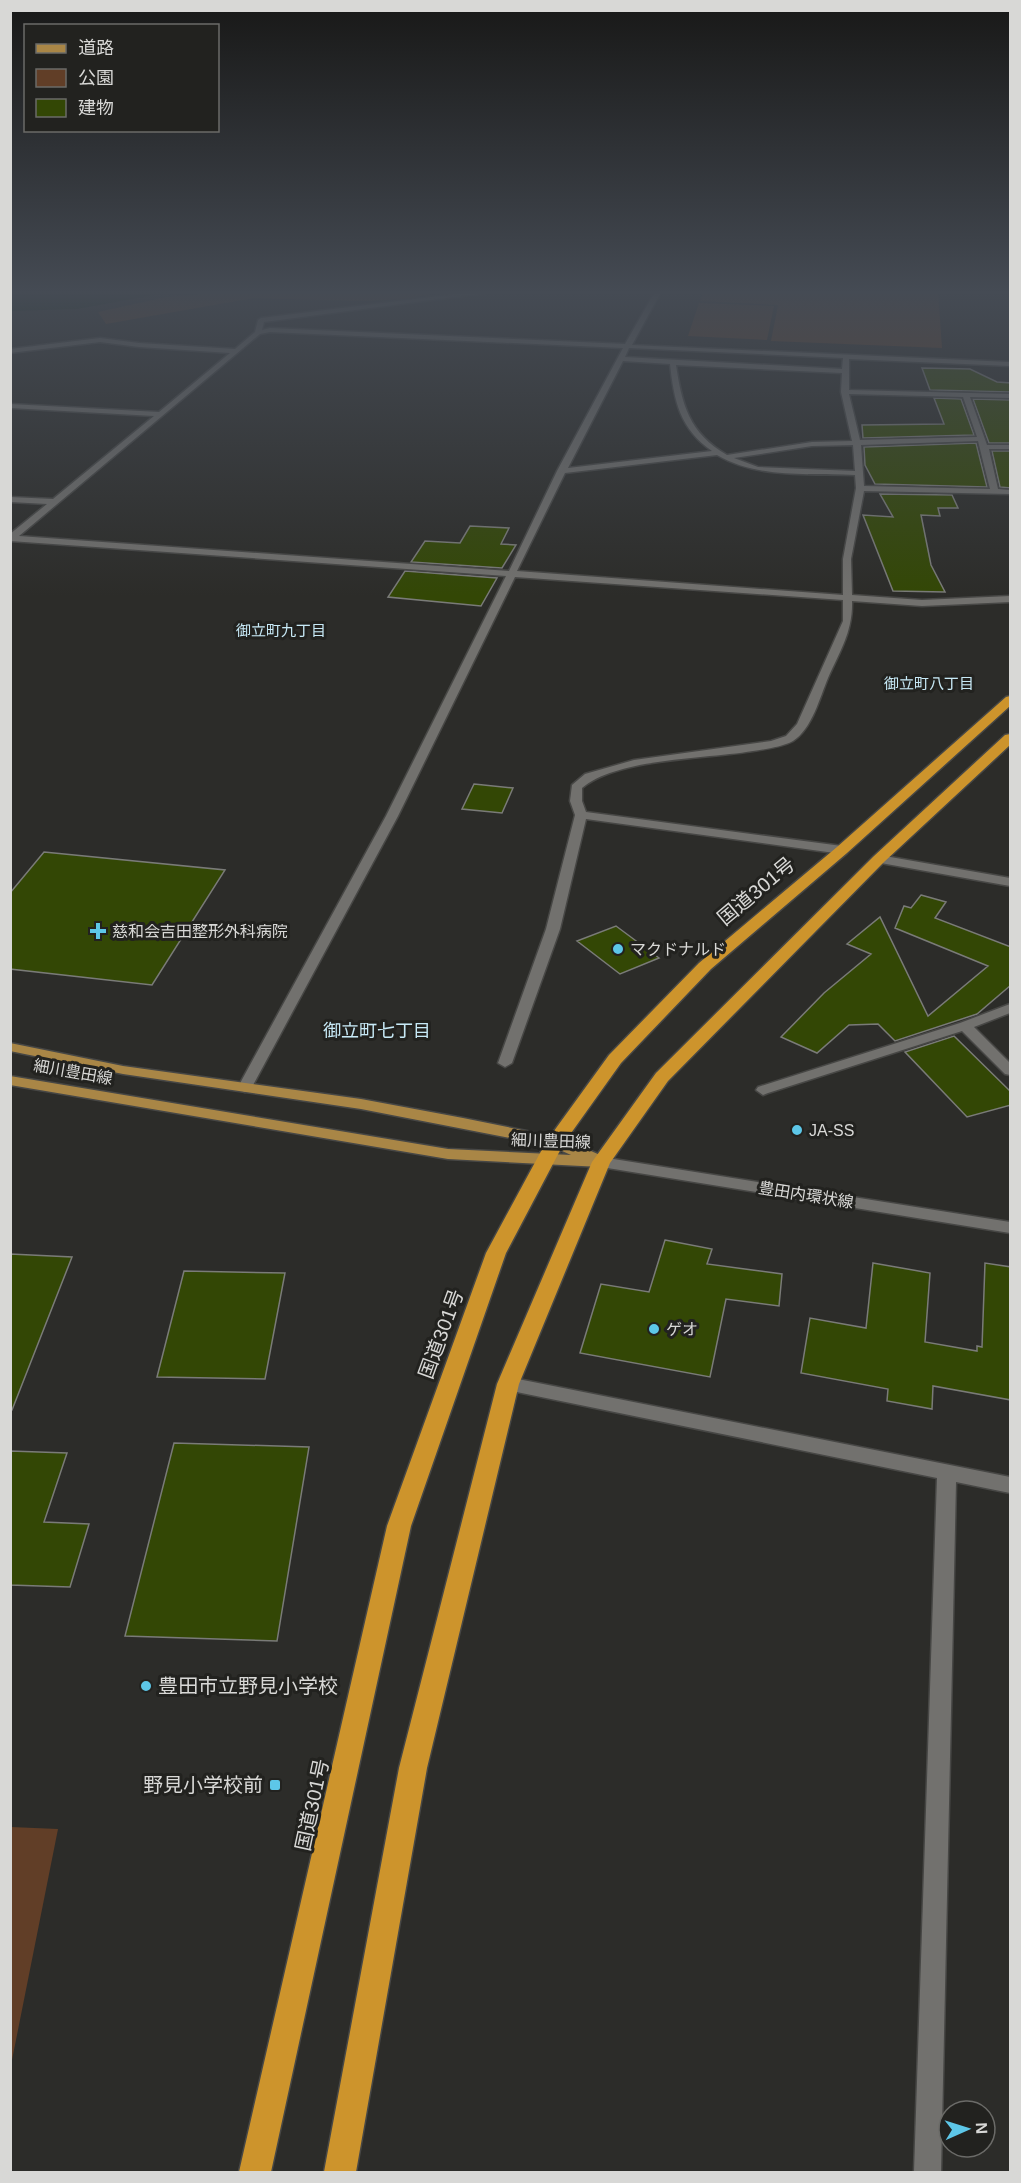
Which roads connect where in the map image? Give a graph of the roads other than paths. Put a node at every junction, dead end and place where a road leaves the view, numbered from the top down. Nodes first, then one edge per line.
1 (187, 392) edge
2 (603, 392) edge
3 (678, 392) edge
4 (845, 392) joint
5 (965, 394) junction
6 (1011, 396) edge
7 (10, 406) edge
8 (160, 414) junction
9 (982, 443) junction
10 (857, 444) junction
11 (1011, 447) edge
12 (722, 455) junction
13 (561, 471) junction
14 (857, 474) junction
15 (860, 488) junction
16 (995, 492) junction
17 (1011, 492) edge
18 (10, 499) edge
19 (54, 502) junction
20 (11, 539) edge
21 (509, 574) junction
22 (848, 598) junction
23 (1011, 599) edge
24 (1011, 700) edge
25 (1011, 738) edge
26 (581, 815) junction
27 (842, 850) junction
28 (879, 859) junction
29 (1011, 882) edge
30 (1011, 1008) edge
31 (965, 1026) junction
32 (10, 1047) edge
33 (505, 1063) dead end
34 (1011, 1071) edge
35 (10, 1080) edge
36 (245, 1087) junction
37 (763, 1090) dead end
38 (550, 1151) junction
39 (601, 1162) junction
40 (1011, 1228) edge
41 (508, 1384) junction
42 (947, 1473) junction
43 (1011, 1485) edge
44 (255, 2172) edge
45 (340, 2172) edge
46 (928, 2172) edge

1 - 8 street
2 - 13 street
3 - 12 street
4 - 5 street
4 - 10 street
5 - 6 street
5 - 9 street
7 - 8 street
8 - 19 street
9 - 10 street
9 - 11 street
9 - 16 street
10 - 12 street
10 - 14 street
12 - 13 street
12 - 14 street
13 - 21 street
14 - 15 street
15 - 16 street
15 - 22 street
16 - 17 street
18 - 19 street
19 - 20 street
20 - 21 street
21 - 22 street
21 - 36 street
22 - 23 street
22 - 26 street
24 - 27 highway, 国道301号
25 - 28 highway
26 - 27 street
26 - 33 street
27 - 38 highway, 国道301号
28 - 29 street
28 - 39 highway
30 - 31 street
31 - 34 street
31 - 37 street
32 - 36 main road, 細川豊田線
35 - 38 main road, 細川豊田線
36 - 38 main road, 細川豊田線
38 - 39 main road, 細川豊田線
38 - 44 highway, 国道301号
39 - 40 street, 豊田内環状線
39 - 41 highway
41 - 42 street
41 - 45 highway
42 - 43 street
42 - 46 street

